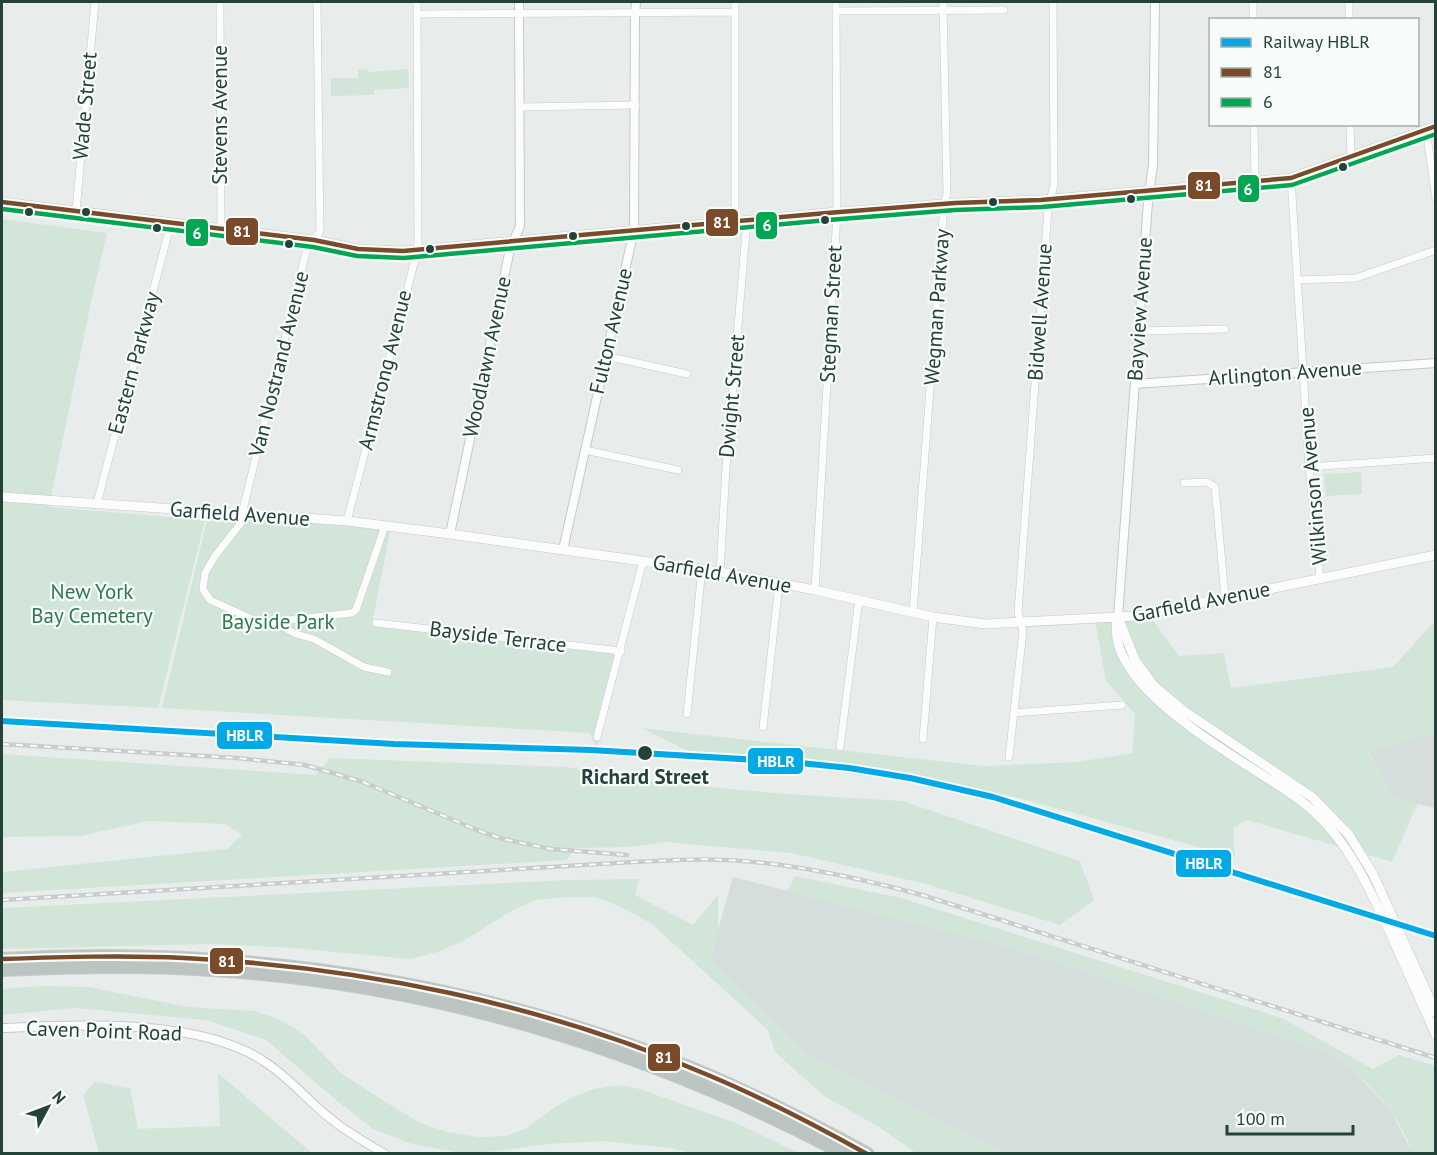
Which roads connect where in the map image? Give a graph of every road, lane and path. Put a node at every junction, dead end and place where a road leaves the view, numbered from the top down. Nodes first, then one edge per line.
1 (95, 2) edge
2 (220, 2) edge
3 (317, 2) edge
4 (417, 2) edge
5 (519, 2) edge
6 (636, 2) edge
7 (735, 2) edge
8 (836, 2) edge
9 (943, 2) edge
10 (1053, 2) edge
11 (1155, 2) edge
12 (1253, 2) edge
13 (1349, 2) edge
14 (1004, 9) dead end
15 (943, 10) junction
16 (837, 11) junction
17 (735, 12) junction
18 (519, 13) junction
19 (417, 14) junction
20 (635, 14) junction
21 (1254, 18) edge
22 (1349, 18) edge
23 (636, 105) junction
24 (520, 107) junction
25 (1254, 126) edge
26 (1350, 126) edge
27 (1436, 126) edge
28 (1426, 129) junction
29 (1351, 158) junction
30 (1291, 178) junction
31 (1255, 181) junction
32 (1150, 189) junction
33 (1050, 199) junction
34 (1436, 199) edge
35 (2, 202) edge
36 (944, 205) junction
37 (76, 211) junction
38 (837, 213) junction
39 (747, 220) junction
40 (735, 221) junction
41 (171, 223) junction
42 (221, 229) junction
43 (634, 230) junction
44 (314, 240) junction
45 (514, 240) junction
46 (418, 248) junction
47 (1436, 250) edge
48 (1298, 280) junction
49 (1225, 328) dead end
50 (1139, 331) junction
51 (606, 356) junction
52 (1436, 363) edge
53 (1304, 372) junction
54 (687, 374) dead end
55 (1135, 384) junction
56 (585, 450) junction
57 (1436, 458) edge
58 (1310, 467) junction
59 (678, 470) dead end
60 (1184, 483) dead end
61 (2, 497) edge
62 (97, 503) junction
63 (245, 514) junction
64 (346, 521) junction
65 (385, 526) junction
66 (450, 534) junction
67 (563, 550) junction
68 (1436, 555) edge
69 (643, 561) junction
70 (702, 569) junction
71 (720, 572) junction
72 (1320, 578) junction
73 (779, 584) junction
74 (815, 590) junction
75 (1225, 597) junction
76 (859, 599) junction
77 (913, 612) junction
78 (933, 617) junction
79 (1118, 617) junction
80 (273, 622) junction
81 (1021, 622) junction
82 (376, 623) dead end
83 (621, 651) junction
84 (388, 672) dead end
85 (1157, 695) junction
86 (1122, 705) dead end
87 (1014, 713) junction
88 (687, 714) dead end
89 (763, 727) dead end
90 (597, 737) dead end
91 (923, 739) dead end
92 (840, 747) dead end
93 (1009, 757) dead end
94 (2, 959) edge
95 (2, 970) edge
96 (1436, 1013) edge
97 (2, 1028) edge
98 (1436, 1035) edge
99 (385, 1154) edge
100 (844, 1154) edge
101 (868, 1154) edge

1 - 37 street, Wade Street
2 - 42 street, Stevens Avenue
3 - 44 street, Van Nostrand Avenue
4 - 19 street, Armstrong Avenue
5 - 18 street, Woodlawn Avenue
6 - 20 street, Fulton Avenue
7 - 17 street
8 - 16 street, Stegman Street
9 - 15 street, Wegman Parkway
10 - 33 street, Bidwell Avenue
11 - 32 street, Bayview Avenue
12 - 21 street
13 - 22 street
14 - 15 street
15 - 16 street
15 - 36 street, Wegman Parkway
16 - 38 street, Stegman Street
17 - 20 street
17 - 40 street
18 - 19 street
18 - 20 street
18 - 24 street, Woodlawn Avenue
19 - 46 street, Armstrong Avenue
20 - 23 street, Fulton Avenue
23 - 24 street
23 - 43 street, Fulton Avenue
24 - 45 street, Woodlawn Avenue
25 - 31 street
26 - 29 street
27 - 28 street
28 - 29 street
28 - 34 street
29 - 30 street
30 - 31 street
30 - 48 street, Wilkinson Avenue
31 - 32 street
32 - 33 street
32 - 50 street, Bayview Avenue
33 - 36 street
33 - 81 street, Bidwell Avenue
35 - 37 street
36 - 38 street
36 - 77 street, Wegman Parkway
37 - 41 street
38 - 39 street
38 - 74 street, Stegman Street
39 - 40 street
39 - 71 street, Dwight Street
40 - 43 street
41 - 42 street
41 - 62 street, Eastern Parkway
42 - 44 street
43 - 45 street
43 - 51 street, Fulton Avenue
44 - 46 street
44 - 63 street, Van Nostrand Avenue
45 - 46 street
45 - 66 street, Woodlawn Avenue
46 - 64 street, Armstrong Avenue
47 - 48 street
48 - 53 street, Wilkinson Avenue
49 - 50 street
50 - 55 street, Bayview Avenue
51 - 54 street
51 - 56 street, Fulton Avenue
52 - 53 street, Arlington Avenue
53 - 55 street, Arlington Avenue
53 - 58 street, Wilkinson Avenue
55 - 79 street, Bayview Avenue
56 - 59 street
56 - 67 street, Fulton Avenue
57 - 58 street
58 - 72 street, Wilkinson Avenue
60 - 75 street
61 - 62 main road, Garfield Avenue
62 - 63 main road, Garfield Avenue
63 - 64 main road, Garfield Avenue
63 - 80 street
64 - 65 main road, Garfield Avenue
65 - 66 main road, Garfield Avenue
65 - 80 street
66 - 67 main road, Garfield Avenue
67 - 69 main road, Garfield Avenue
68 - 72 main road, Garfield Avenue
69 - 70 main road, Garfield Avenue
69 - 83 street
70 - 71 main road, Garfield Avenue
70 - 88 street
71 - 73 main road, Garfield Avenue
72 - 75 main road, Garfield Avenue
73 - 74 main road, Garfield Avenue
73 - 89 street
74 - 76 main road, Garfield Avenue
75 - 79 main road, Garfield Avenue
76 - 77 main road, Garfield Avenue
76 - 92 street
77 - 78 main road, Garfield Avenue
78 - 81 main road, Garfield Avenue
78 - 91 street
79 - 81 main road, Garfield Avenue
79 - 85 main road, Bayview Avenue
80 - 84 street
81 - 87 street, Bidwell Avenue
82 - 83 street, Bayside Terrace
83 - 90 street
85 - 96 main road, Bayview Avenue
85 - 98 main road, Bayview Avenue
86 - 87 street
87 - 93 street, Bidwell Avenue
94 - 101 highway
95 - 100 highway
97 - 99 street, Caven Point Road

